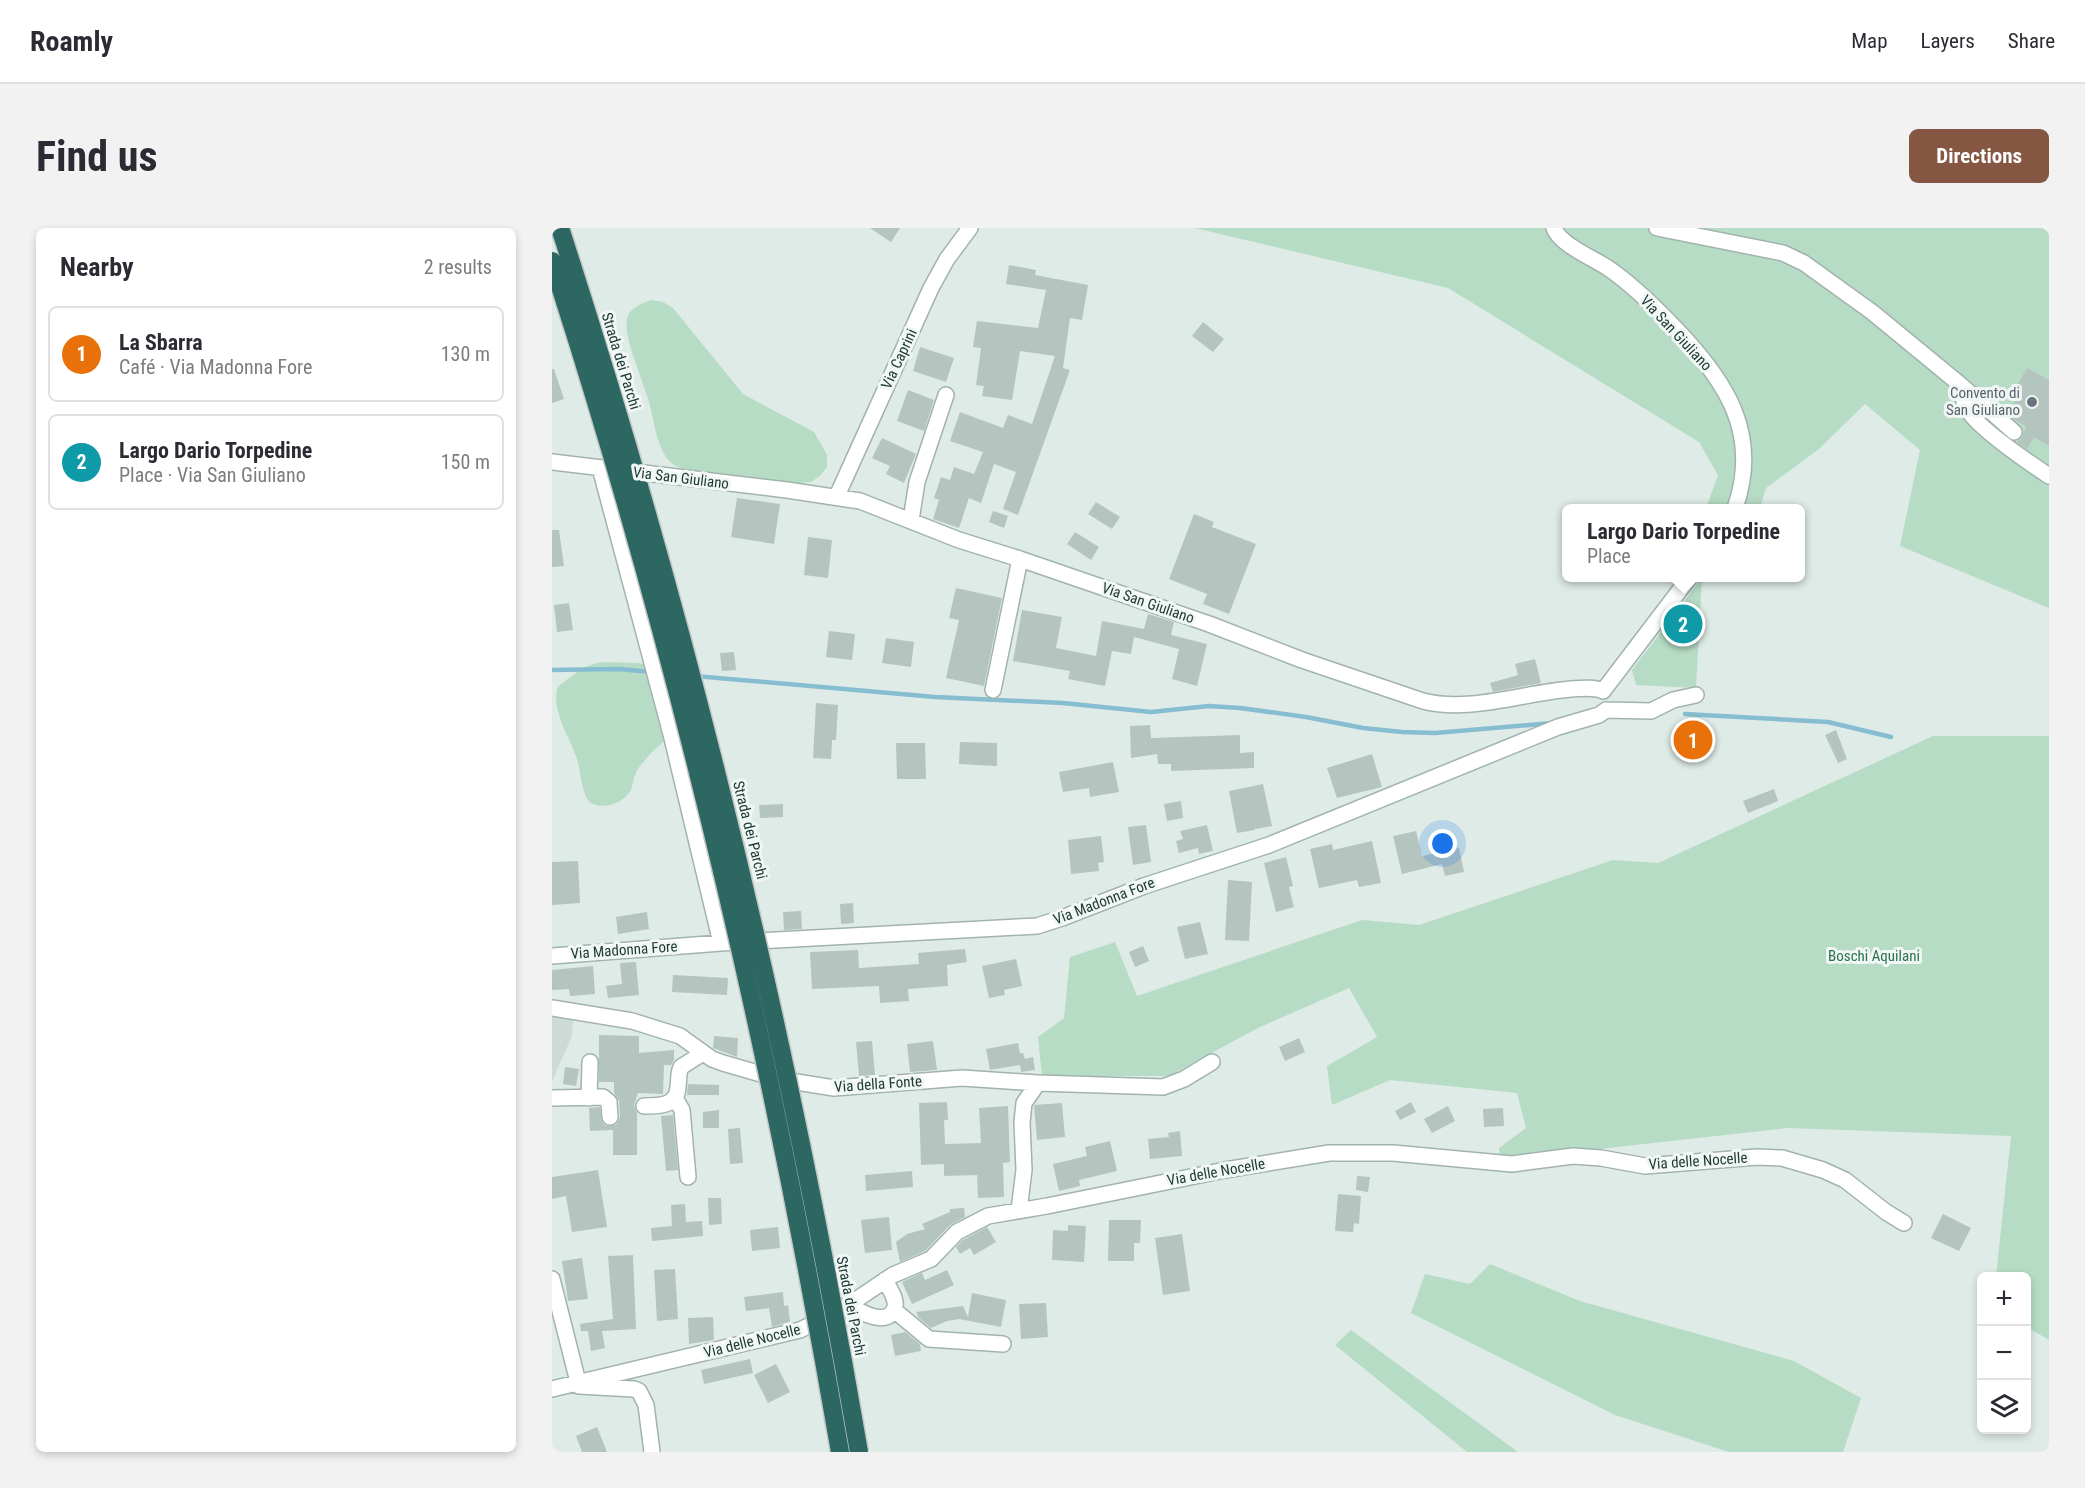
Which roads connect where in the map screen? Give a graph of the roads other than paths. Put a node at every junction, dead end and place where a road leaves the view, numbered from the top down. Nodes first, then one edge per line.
1 (560, 228) edge
2 (970, 228) edge
3 (1554, 228) edge
4 (1658, 228) edge
5 (552, 261) edge
6 (1962, 386) junction
7 (946, 395) dead end
8 (2014, 432) dead end
9 (552, 462) edge
10 (600, 468) junction
11 (2049, 476) edge
12 (837, 496) junction
13 (1736, 504) edge
14 (911, 520) junction
15 (1020, 559) junction
16 (1686, 582) edge
17 (993, 690) dead end
18 (1603, 691) junction
19 (1696, 695) dead end
20 (1606, 710) junction
21 (721, 943) junction
22 (552, 956) edge
23 (552, 1008) edge
24 (702, 1053) junction
25 (590, 1062) dead end
26 (1212, 1062) dead end
27 (1038, 1083) junction
28 (552, 1098) edge
29 (589, 1098) junction
30 (675, 1098) junction
31 (644, 1106) dead end
32 (610, 1117) dead end
33 (688, 1177) dead end
34 (1019, 1210) junction
35 (1904, 1223) dead end
36 (552, 1279) edge
37 (885, 1280) junction
38 (850, 1304) junction
39 (894, 1310) junction
40 (1004, 1344) dead end
41 (577, 1382) junction
42 (552, 1389) edge
43 (652, 1452) edge
44 (840, 1452) edge
45 (859, 1452) edge

1 - 45 highway, Strada dei Parchi, bridge
2 - 12 street, Via Caprini
3 - 13 street, Via San Giuliano
4 - 6 street
5 - 44 highway, bridge
6 - 8 street
6 - 11 street
7 - 14 street
9 - 10 street, Via San Giuliano
10 - 12 street, Via San Giuliano
10 - 21 street
12 - 14 street, Via San Giuliano
14 - 15 street, Via San Giuliano
15 - 17 street
15 - 18 street, Via San Giuliano
16 - 18 street
18 - 20 street
19 - 20 street
20 - 21 street, Via Madonna Fore
21 - 22 street, Via Madonna Fore
23 - 24 street, Via della Fonte
24 - 27 street, Via della Fonte
24 - 30 street
25 - 29 street
26 - 27 street, Via della Fonte
27 - 34 street
28 - 29 street
29 - 32 street
30 - 31 street
30 - 33 street
34 - 35 street, Via delle Nocelle
34 - 37 street, Via delle Nocelle
36 - 41 street
37 - 38 street, Via delle Nocelle
37 - 39 street
38 - 39 street
38 - 41 street, Via delle Nocelle
39 - 40 street
41 - 42 street, Via delle Nocelle
41 - 43 street

